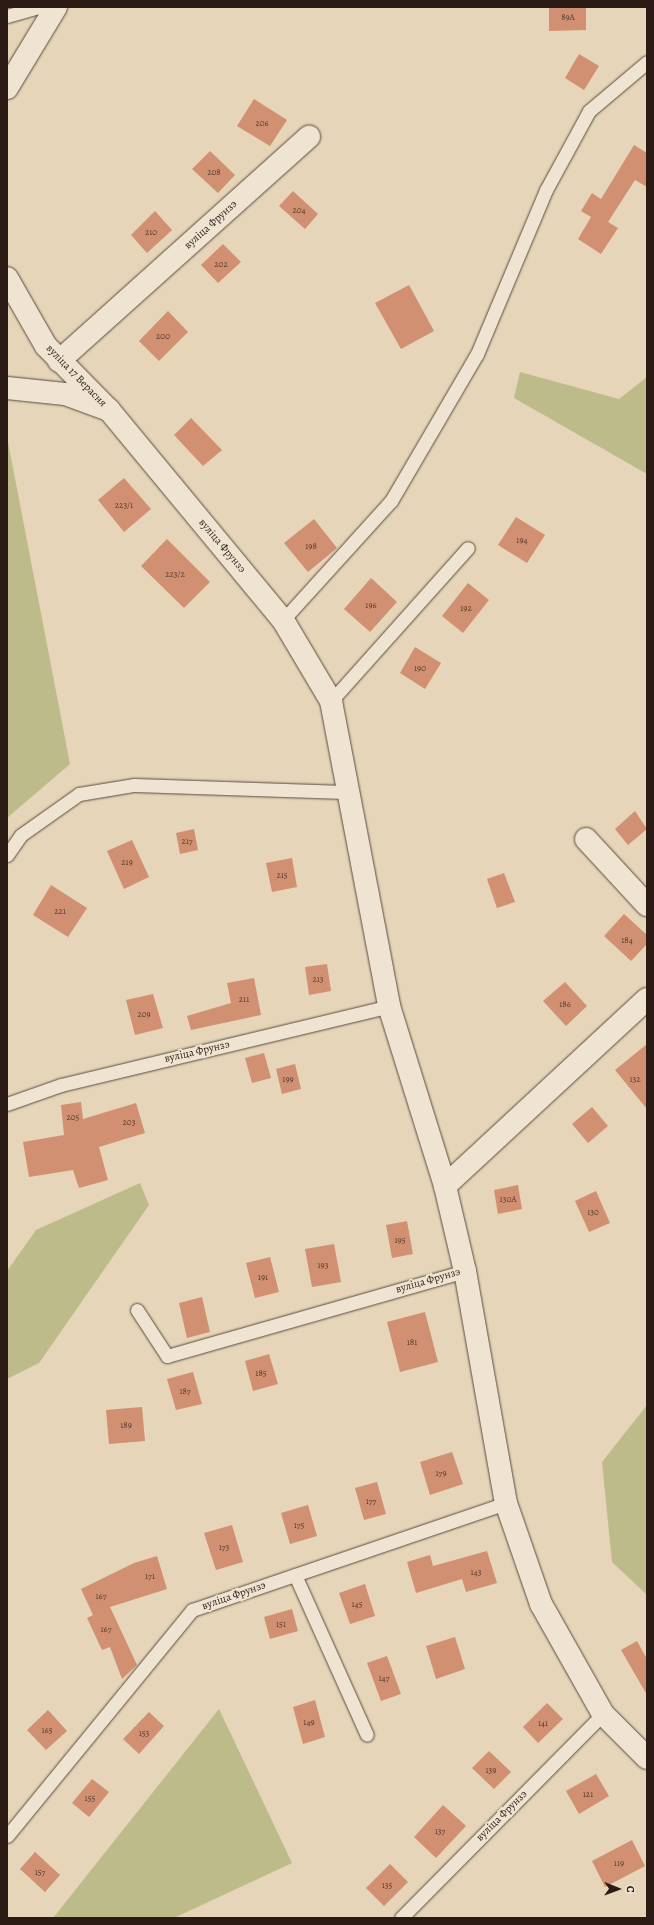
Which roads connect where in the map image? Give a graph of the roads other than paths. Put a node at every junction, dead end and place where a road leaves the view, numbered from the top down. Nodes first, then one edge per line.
1 (38, 7) edge
2 (56, 7) edge
3 (7, 16) edge
4 (647, 62) edge
5 (7, 88) edge
6 (309, 137) dead end
7 (7, 278) edge
8 (59, 361) junction
9 (7, 388) edge
10 (109, 410) junction
11 (468, 548) dead end
12 (283, 620) junction
13 (331, 702) junction
14 (346, 792) junction
15 (586, 839) dead end
16 (7, 855) edge
17 (647, 905) edge
18 (646, 1001) edge
19 (389, 1006) junction
20 (7, 1104) edge
21 (445, 1186) junction
22 (465, 1271) junction
23 (137, 1310) dead end
24 (506, 1503) junction
25 (295, 1575) junction
26 (603, 1714) junction
27 (366, 1734) dead end
28 (647, 1758) edge
29 (7, 1836) edge
30 (401, 1918) edge

1 - 3 lane
2 - 5 street
4 - 12 lane
6 - 8 street, вуліца Фрунзэ
7 - 8 street, вуліца 17 Верасня
8 - 10 street, вуліца 17 Верасня
9 - 10 street
10 - 12 street, вуліца Фрунзэ
11 - 13 lane
12 - 13 street, вуліца Фрунзэ
13 - 14 street, вуліца Фрунзэ
14 - 16 lane
14 - 19 street, вуліца Фрунзэ
15 - 17 street
18 - 21 street
19 - 20 lane, вуліца Фрунзэ
19 - 21 street, вуліца Фрунзэ
21 - 22 street, вуліца Фрунзэ
22 - 23 lane, вуліца Фрунзэ
22 - 24 street, вуліца Фрунзэ
24 - 25 lane, вуліца Фрунзэ
24 - 26 street, вуліца Фрунзэ
25 - 27 lane
25 - 29 lane, вуліца Фрунзэ
26 - 28 street, вуліца Фрунзэ
26 - 30 lane, вуліца Фрунзэ

